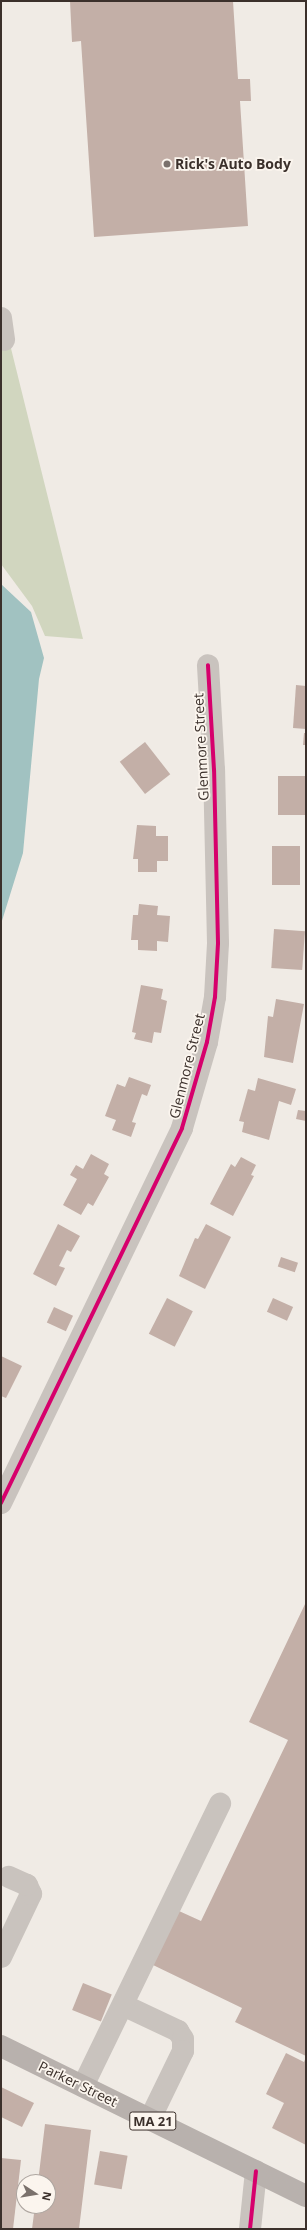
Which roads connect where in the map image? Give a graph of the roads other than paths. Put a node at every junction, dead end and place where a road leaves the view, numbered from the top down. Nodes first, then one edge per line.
1 (1, 318) edge
2 (4, 340) dead end
3 (208, 665) dead end
4 (1, 1503) edge
5 (220, 1804) dead end
6 (8, 1877) dead end
7 (1, 1957) edge
8 (123, 2005) junction
9 (1, 2046) edge
10 (84, 2086) junction
11 (150, 2119) junction
12 (256, 2171) junction
13 (306, 2196) edge
14 (250, 2229) edge

1 - 2 street
3 - 4 street, Glenmore Street
5 - 8 street
6 - 7 street
8 - 10 street
8 - 11 street
9 - 10 main road, Parker Street / MA 21
10 - 11 main road, Parker Street / MA 21
11 - 12 main road, Parker Street / MA 21
12 - 13 main road, Parker Street / MA 21
12 - 14 street

